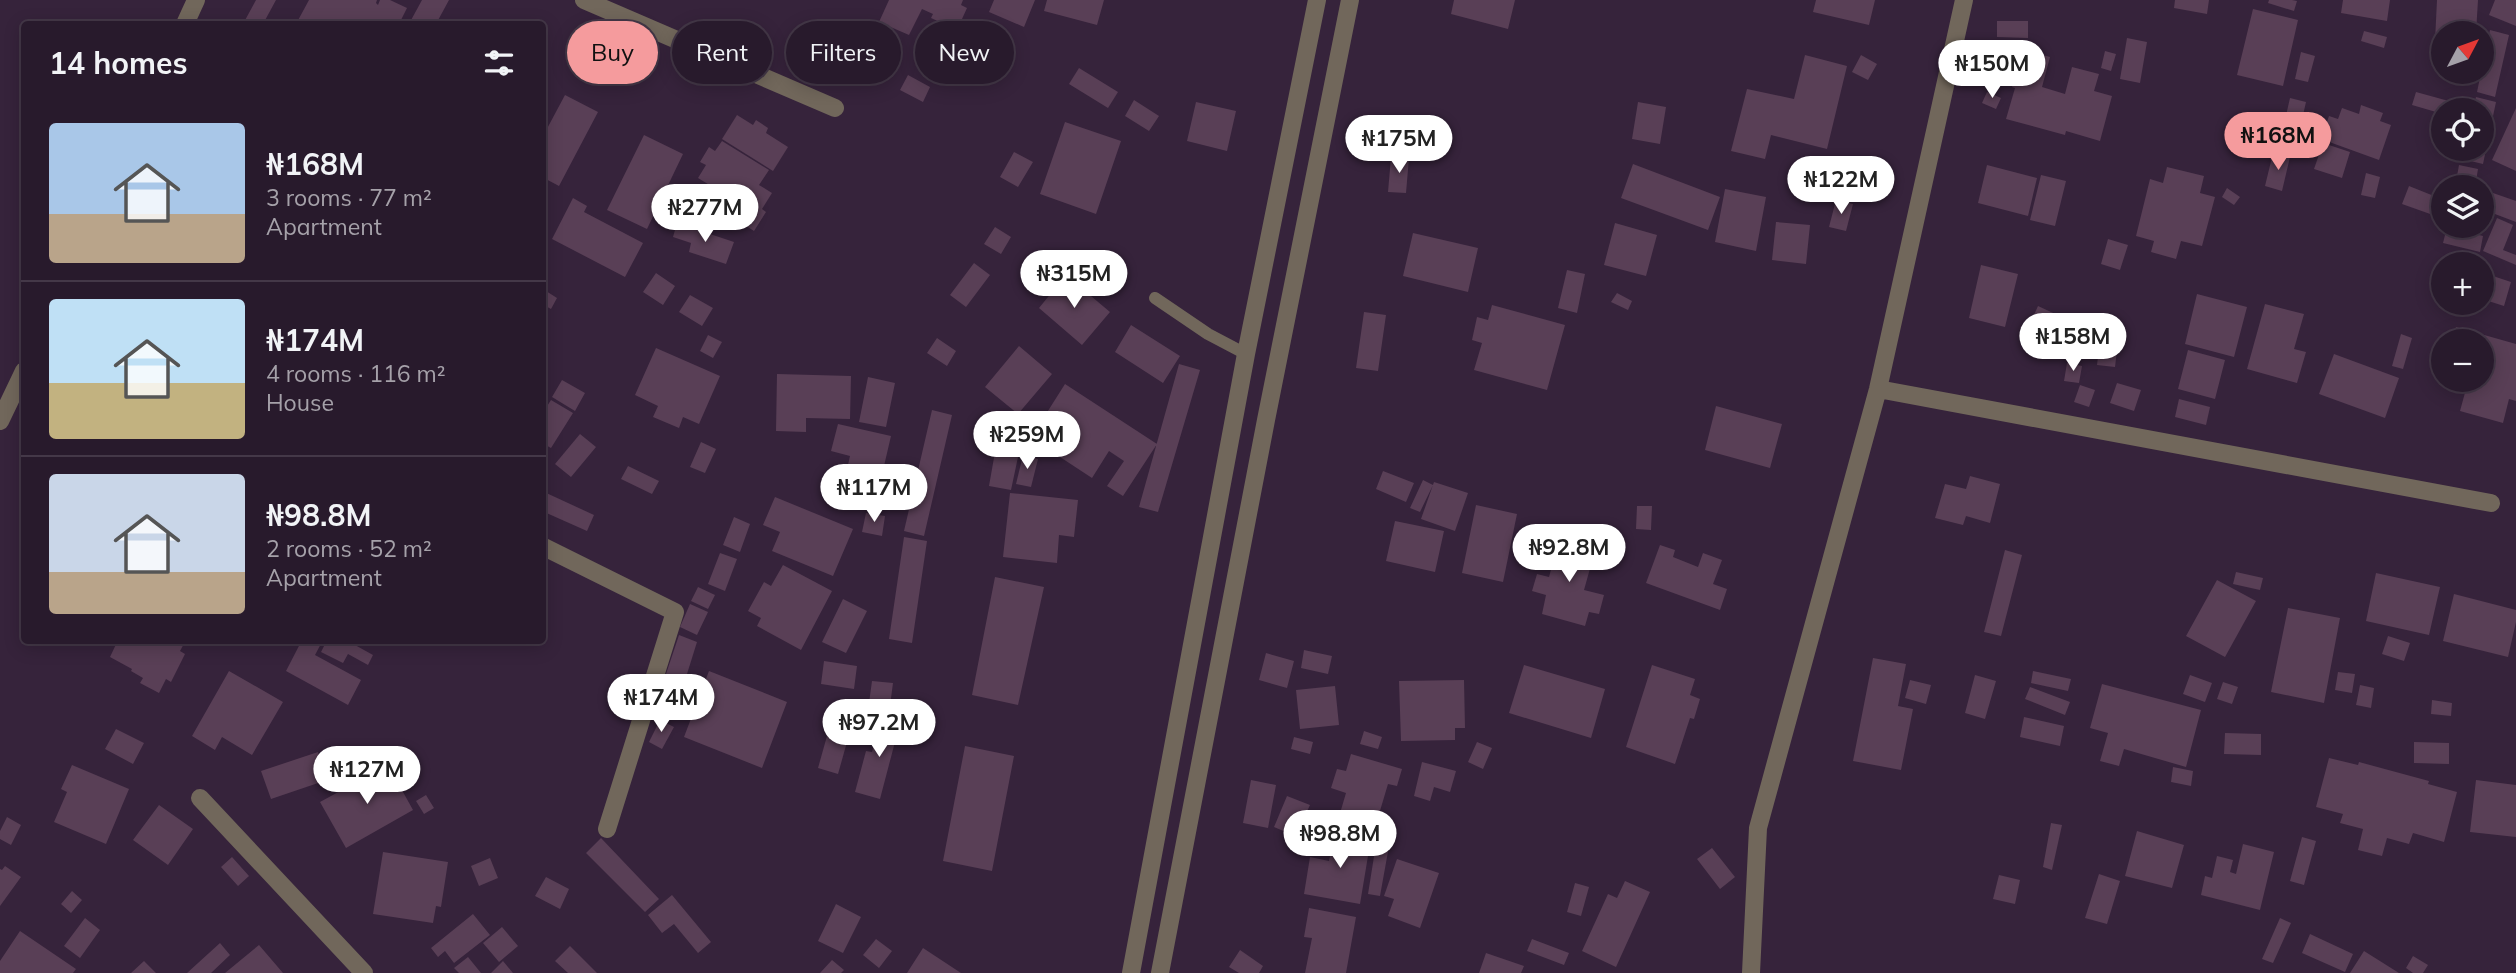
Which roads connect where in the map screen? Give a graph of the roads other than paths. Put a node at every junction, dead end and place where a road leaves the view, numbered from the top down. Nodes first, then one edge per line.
1 (196, 0) edge
2 (584, 0) edge
3 (1317, 0) edge
4 (1350, 0) edge
5 (1964, 0) edge
6 (186, 21) edge
7 (1308, 44) junction
8 (1339, 53) junction
9 (835, 108) dead end
10 (1155, 298) dead end
11 (1246, 354) junction
12 (21, 377) edge
13 (1878, 389) junction
14 (0, 421) edge
15 (2491, 503) dead end
16 (546, 548) edge
17 (200, 798) dead end
18 (607, 829) dead end
19 (364, 973) edge
20 (1131, 973) edge
21 (1160, 973) edge
22 (1751, 973) edge

1 - 6 street
2 - 9 street
3 - 7 street
4 - 8 street
5 - 13 street
7 - 8 street
7 - 11 street
8 - 21 street
10 - 11 lane
11 - 20 street
12 - 14 street
13 - 15 street
13 - 22 street
16 - 18 street
17 - 19 street

